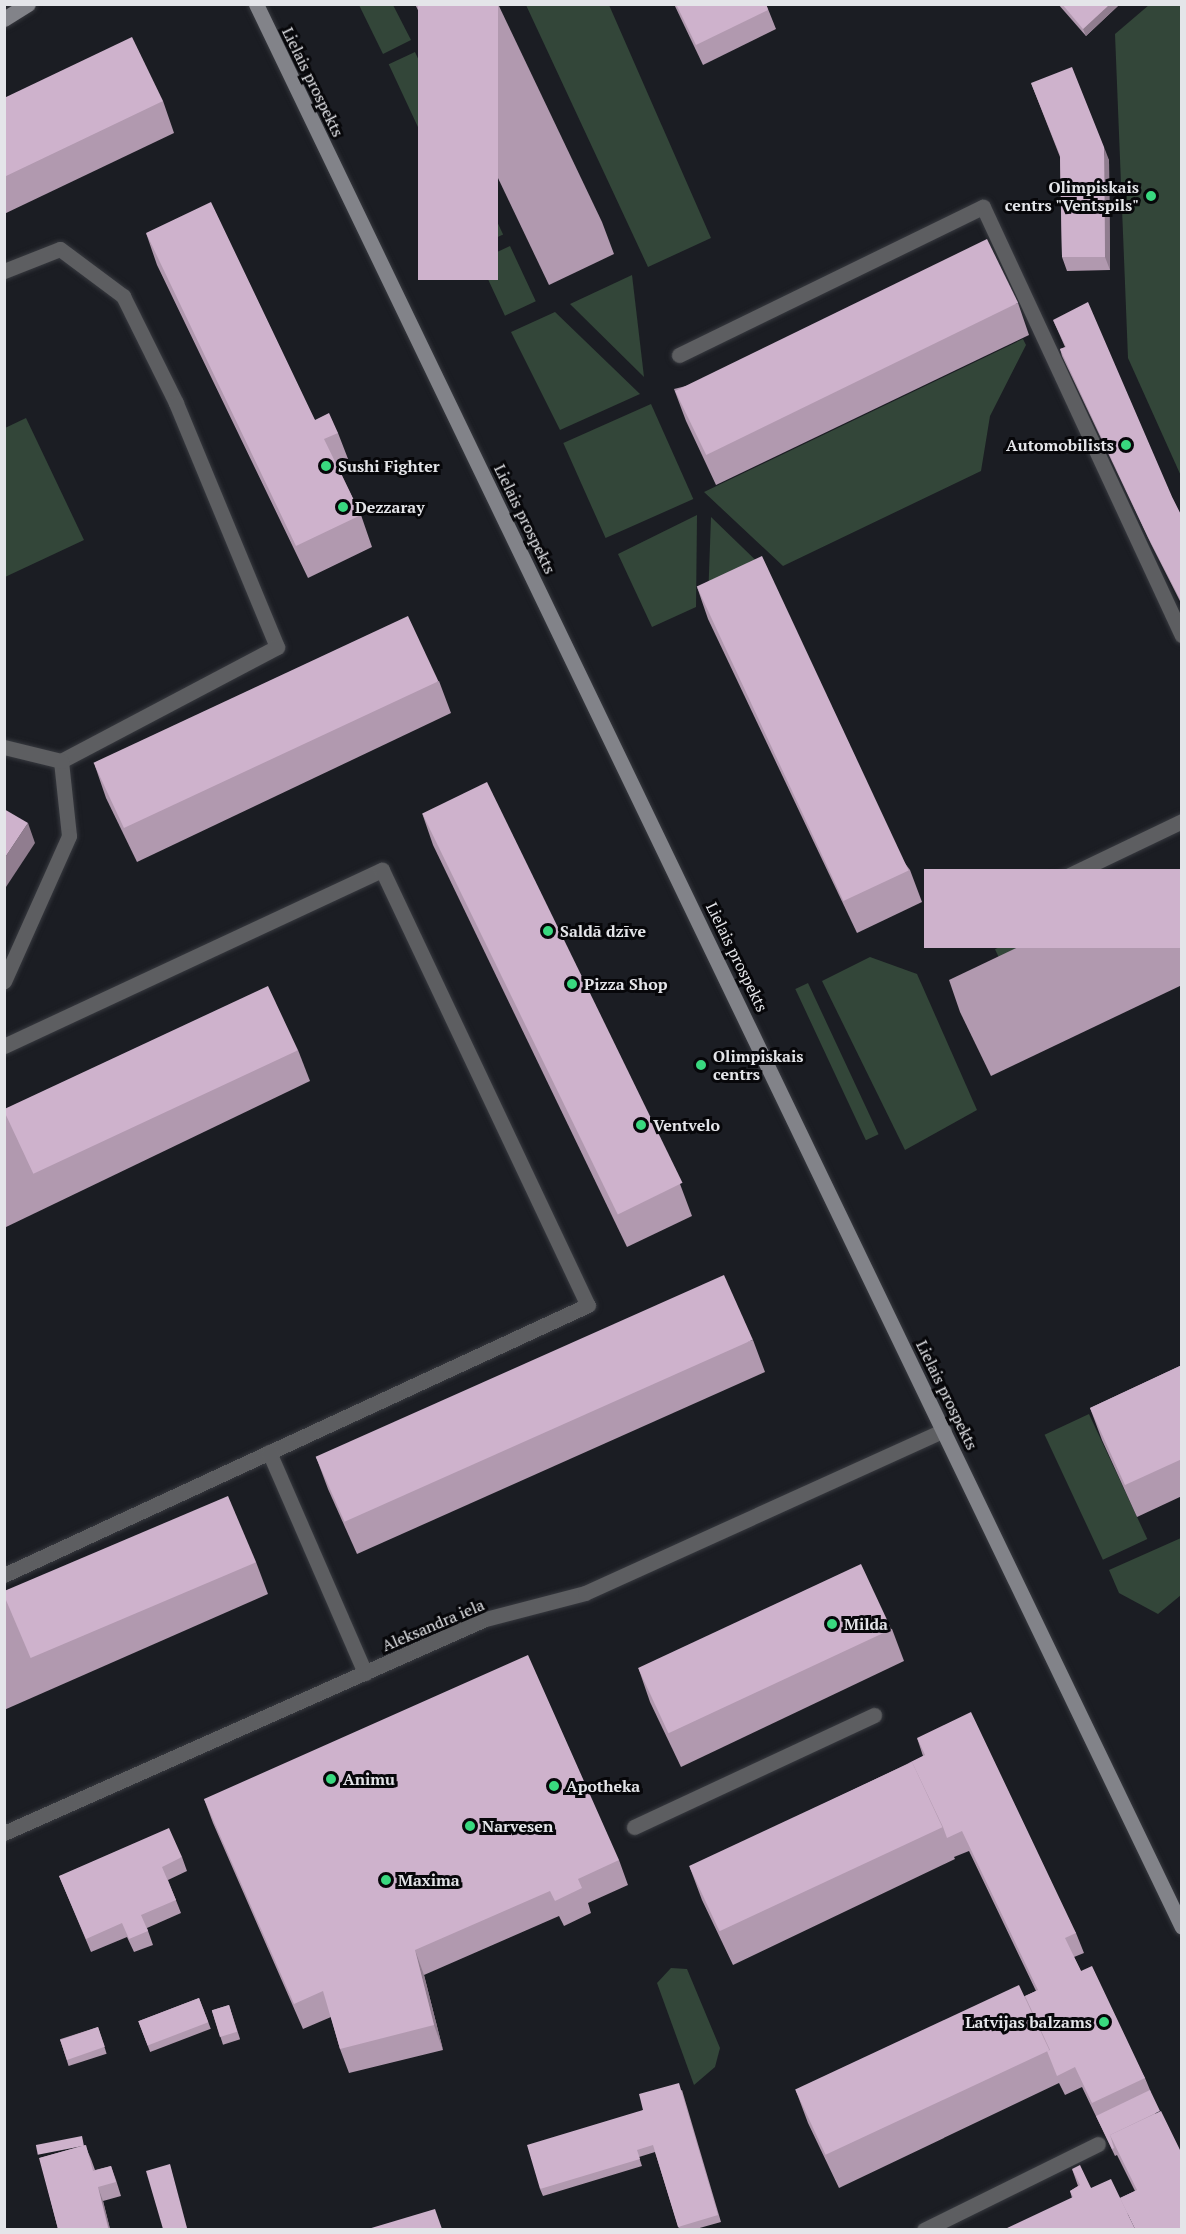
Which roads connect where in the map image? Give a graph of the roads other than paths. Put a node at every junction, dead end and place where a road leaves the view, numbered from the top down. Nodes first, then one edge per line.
1 (28, 4) edge
2 (256, 4) edge
3 (4, 19) edge
4 (4, 272) edge
5 (679, 355) dead end
6 (1182, 635) edge
7 (4, 747) edge
8 (61, 761) junction
9 (1182, 821) edge
10 (963, 926) dead end
11 (4, 981) edge
12 (4, 1046) edge
13 (944, 1430) junction
14 (269, 1452) junction
15 (4, 1575) edge
16 (365, 1673) junction
17 (874, 1715) dead end
18 (634, 1827) dead end
19 (4, 1833) edge
20 (1182, 1927) edge
21 (1098, 2144) dead end
22 (924, 2229) edge

1 - 3 main road
2 - 13 main road, Lielais prospekts
4 - 8 street
5 - 6 street
7 - 8 street
8 - 11 street
9 - 10 street
12 - 14 street
13 - 16 street, Aleksandra iela
13 - 20 main road, Lielais prospekts
14 - 15 street
14 - 16 street
16 - 19 street, Aleksandra iela
17 - 18 street
21 - 22 street

